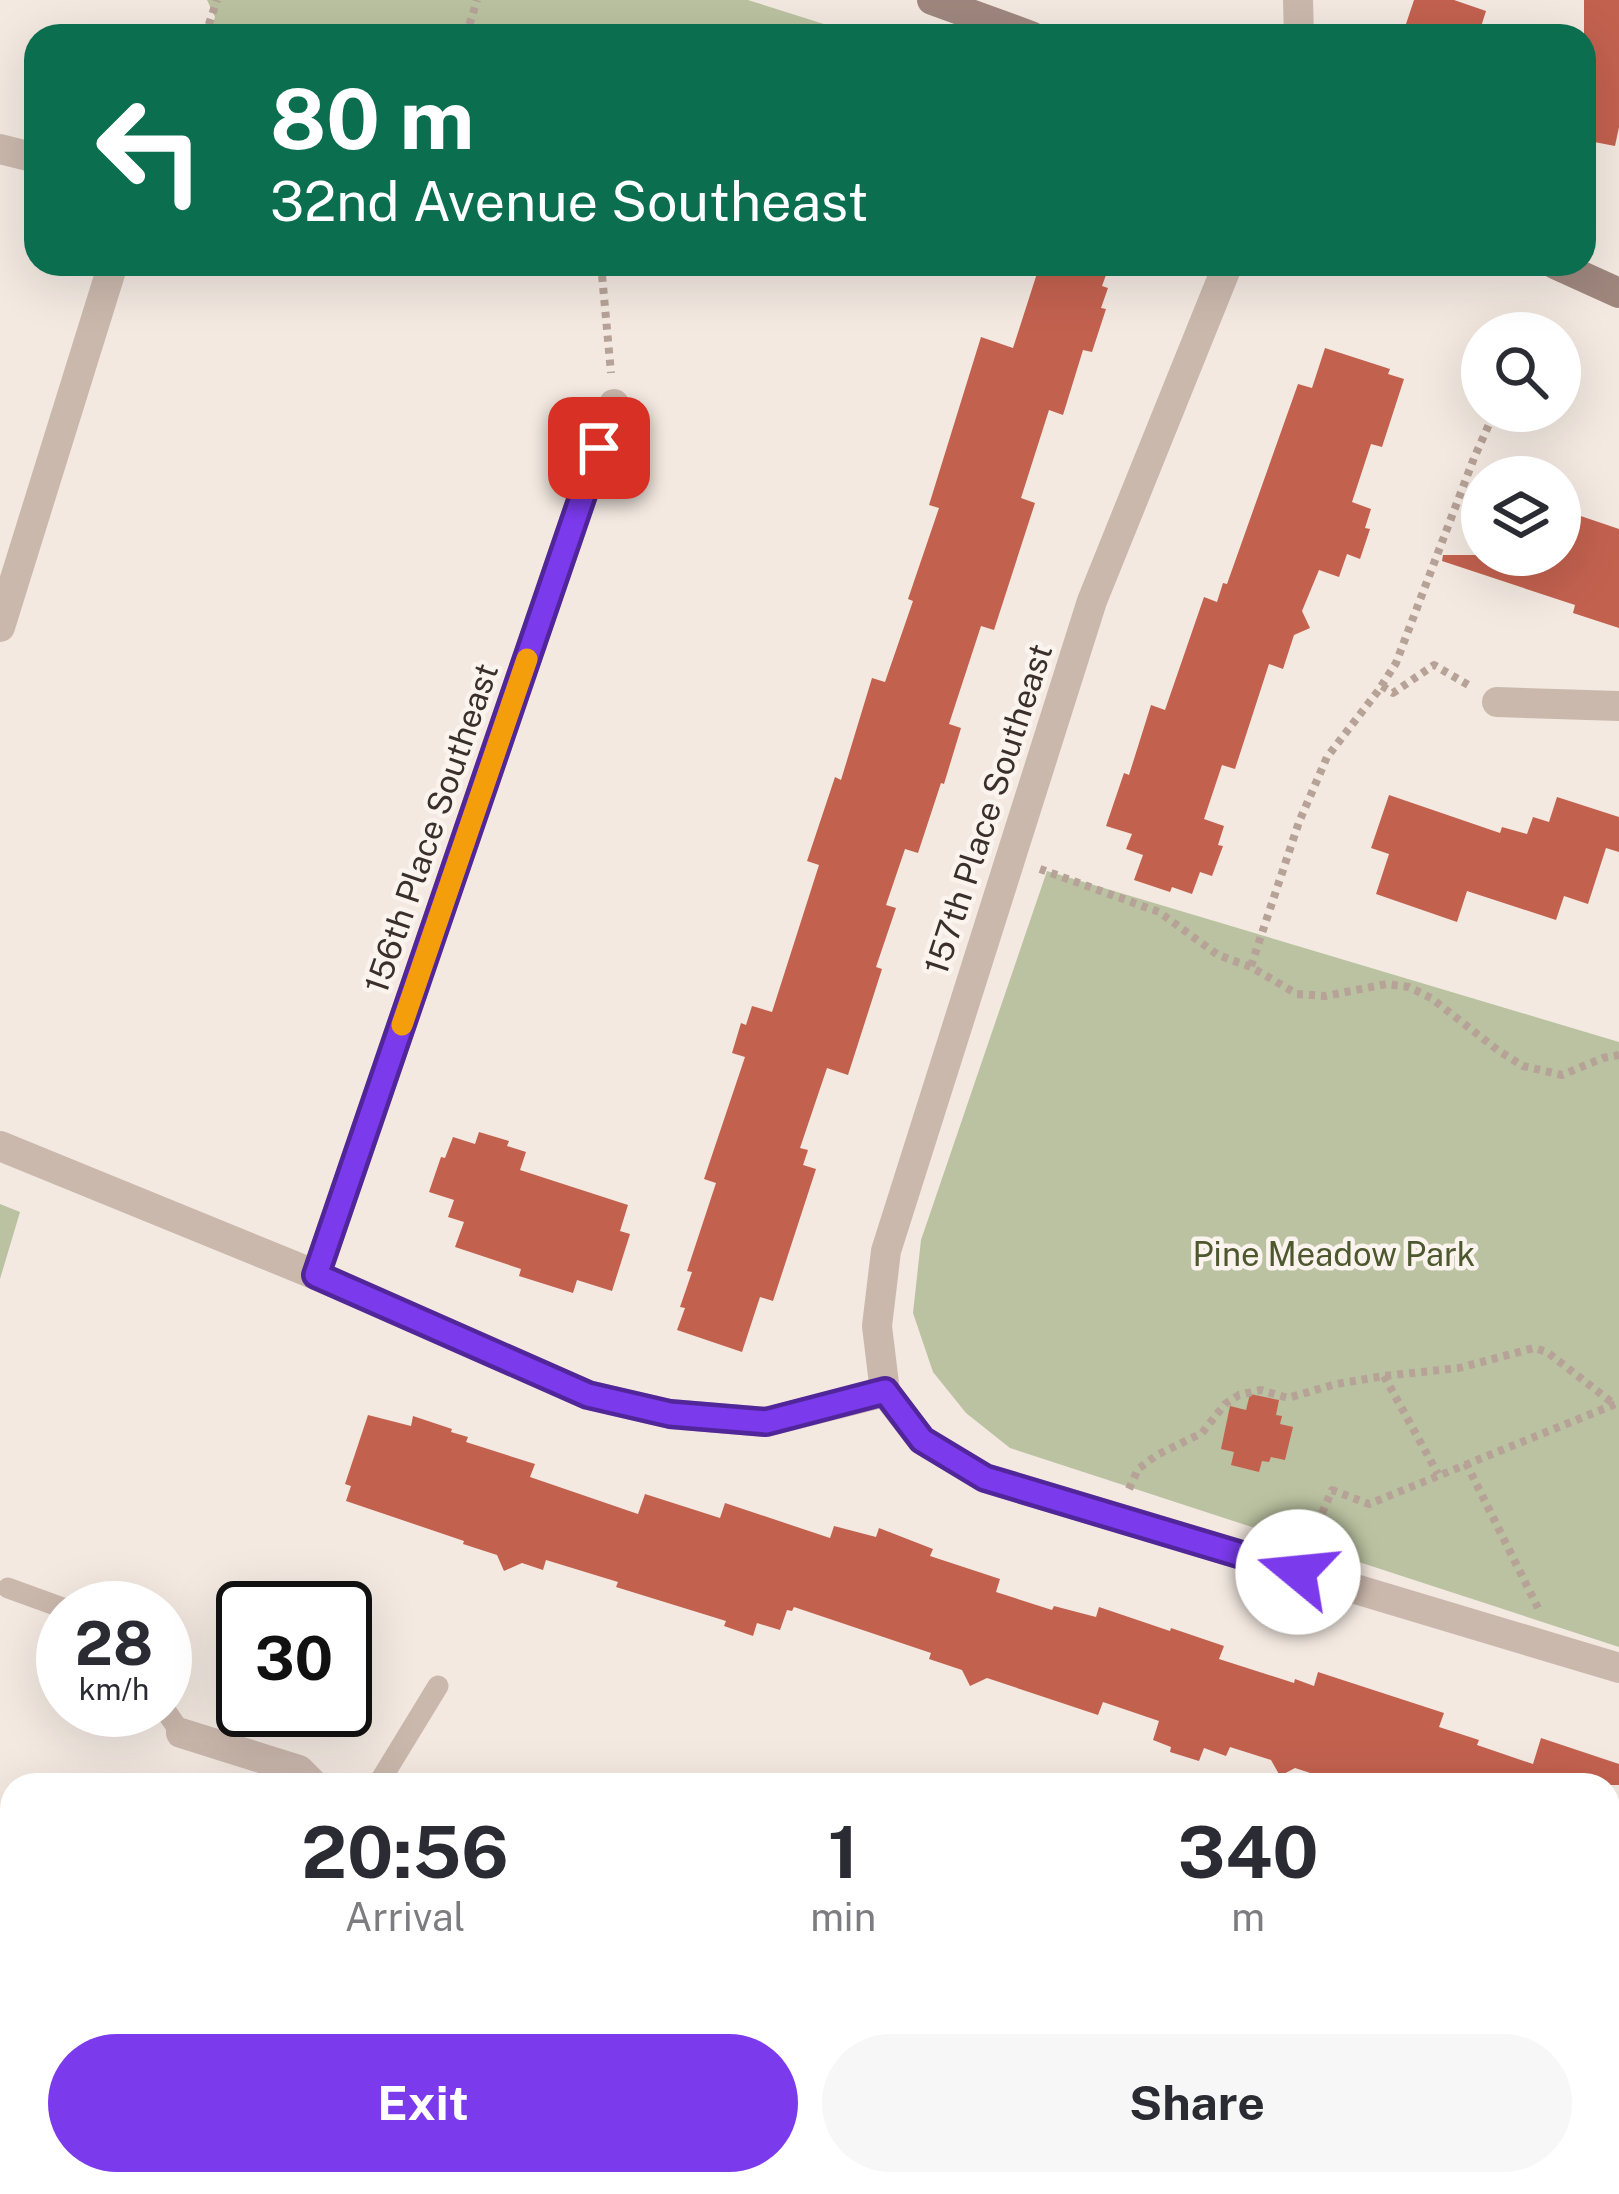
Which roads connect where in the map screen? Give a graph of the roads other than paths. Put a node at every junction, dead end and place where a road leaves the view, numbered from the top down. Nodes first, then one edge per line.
1 (932, 0) edge
2 (998, 24) edge
3 (109, 276) edge
4 (1223, 276) edge
5 (1581, 276) edge
6 (1619, 293) edge
7 (614, 404) road end
8 (1, 619) edge
9 (1497, 702) road end
10 (1619, 706) edge
11 (0, 1146) edge
12 (316, 1275) junction
13 (885, 1391) junction
14 (8, 1588) dead end
15 (36, 1598) edge
16 (1619, 1668) edge
17 (438, 1686) dead end
18 (192, 1728) edge
19 (302, 1773) edge
20 (385, 1773) edge

1 - 2 street
3 - 8 street
4 - 13 street, 157th Place Southeast
5 - 6 street
7 - 12 street, 156th Place Southeast
9 - 10 street
11 - 12 street
12 - 13 street
13 - 16 street
14 - 15 lane
17 - 20 lane
18 - 19 street

